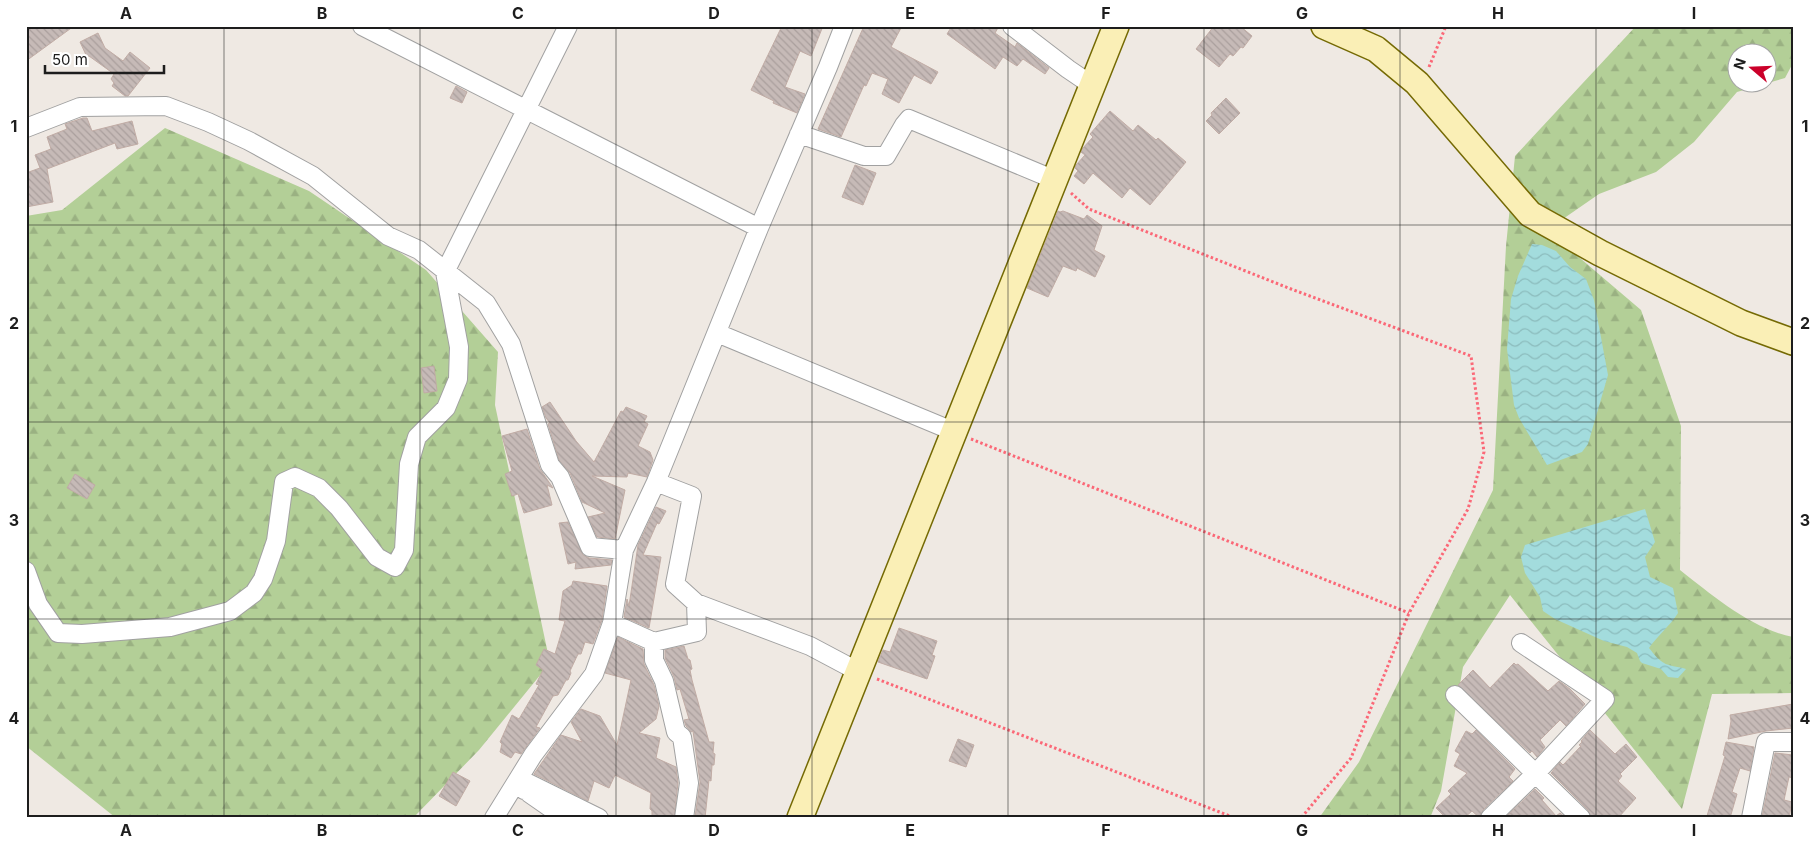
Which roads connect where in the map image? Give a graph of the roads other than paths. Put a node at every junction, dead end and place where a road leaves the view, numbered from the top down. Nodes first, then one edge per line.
1 (362, 26) edge
2 (568, 26) edge
3 (844, 26) edge
4 (1012, 26) edge
5 (1116, 26) edge
6 (1324, 26) edge
7 (1093, 86) junction
8 (526, 110) junction
9 (26, 128) edge
10 (799, 134) junction
11 (1055, 180) junction
12 (759, 228) junction
13 (445, 272) junction
14 (717, 333) junction
15 (1793, 342) edge
16 (954, 432) junction
17 (656, 482) junction
18 (624, 550) junction
19 (26, 571) edge
20 (696, 603) junction
21 (612, 623) junction
22 (654, 642) junction
23 (1521, 642) dead end
24 (859, 672) junction
25 (1455, 695) dead end
26 (1793, 742) edge
27 (1536, 773) junction
28 (520, 788) junction
29 (494, 818) edge
30 (565, 818) edge
31 (599, 818) edge
32 (684, 818) edge
33 (800, 818) edge
34 (1490, 818) edge
35 (1581, 818) edge
36 (1750, 818) edge

1 - 8 street
2 - 8 street
3 - 10 street
4 - 7 street
5 - 7 street
6 - 15 street
7 - 11 street
8 - 12 street
8 - 13 street
9 - 13 street
10 - 11 street
10 - 12 street
11 - 16 street
12 - 14 street
13 - 18 street
13 - 19 street
14 - 16 street
14 - 17 street
16 - 24 street
17 - 18 street
17 - 20 street
18 - 21 street
20 - 22 street
20 - 24 street
21 - 22 street
21 - 28 street
22 - 32 street
23 - 27 street
24 - 33 street
25 - 27 street
26 - 36 street
27 - 34 street
27 - 35 street
28 - 29 street
28 - 30 street
28 - 31 street

